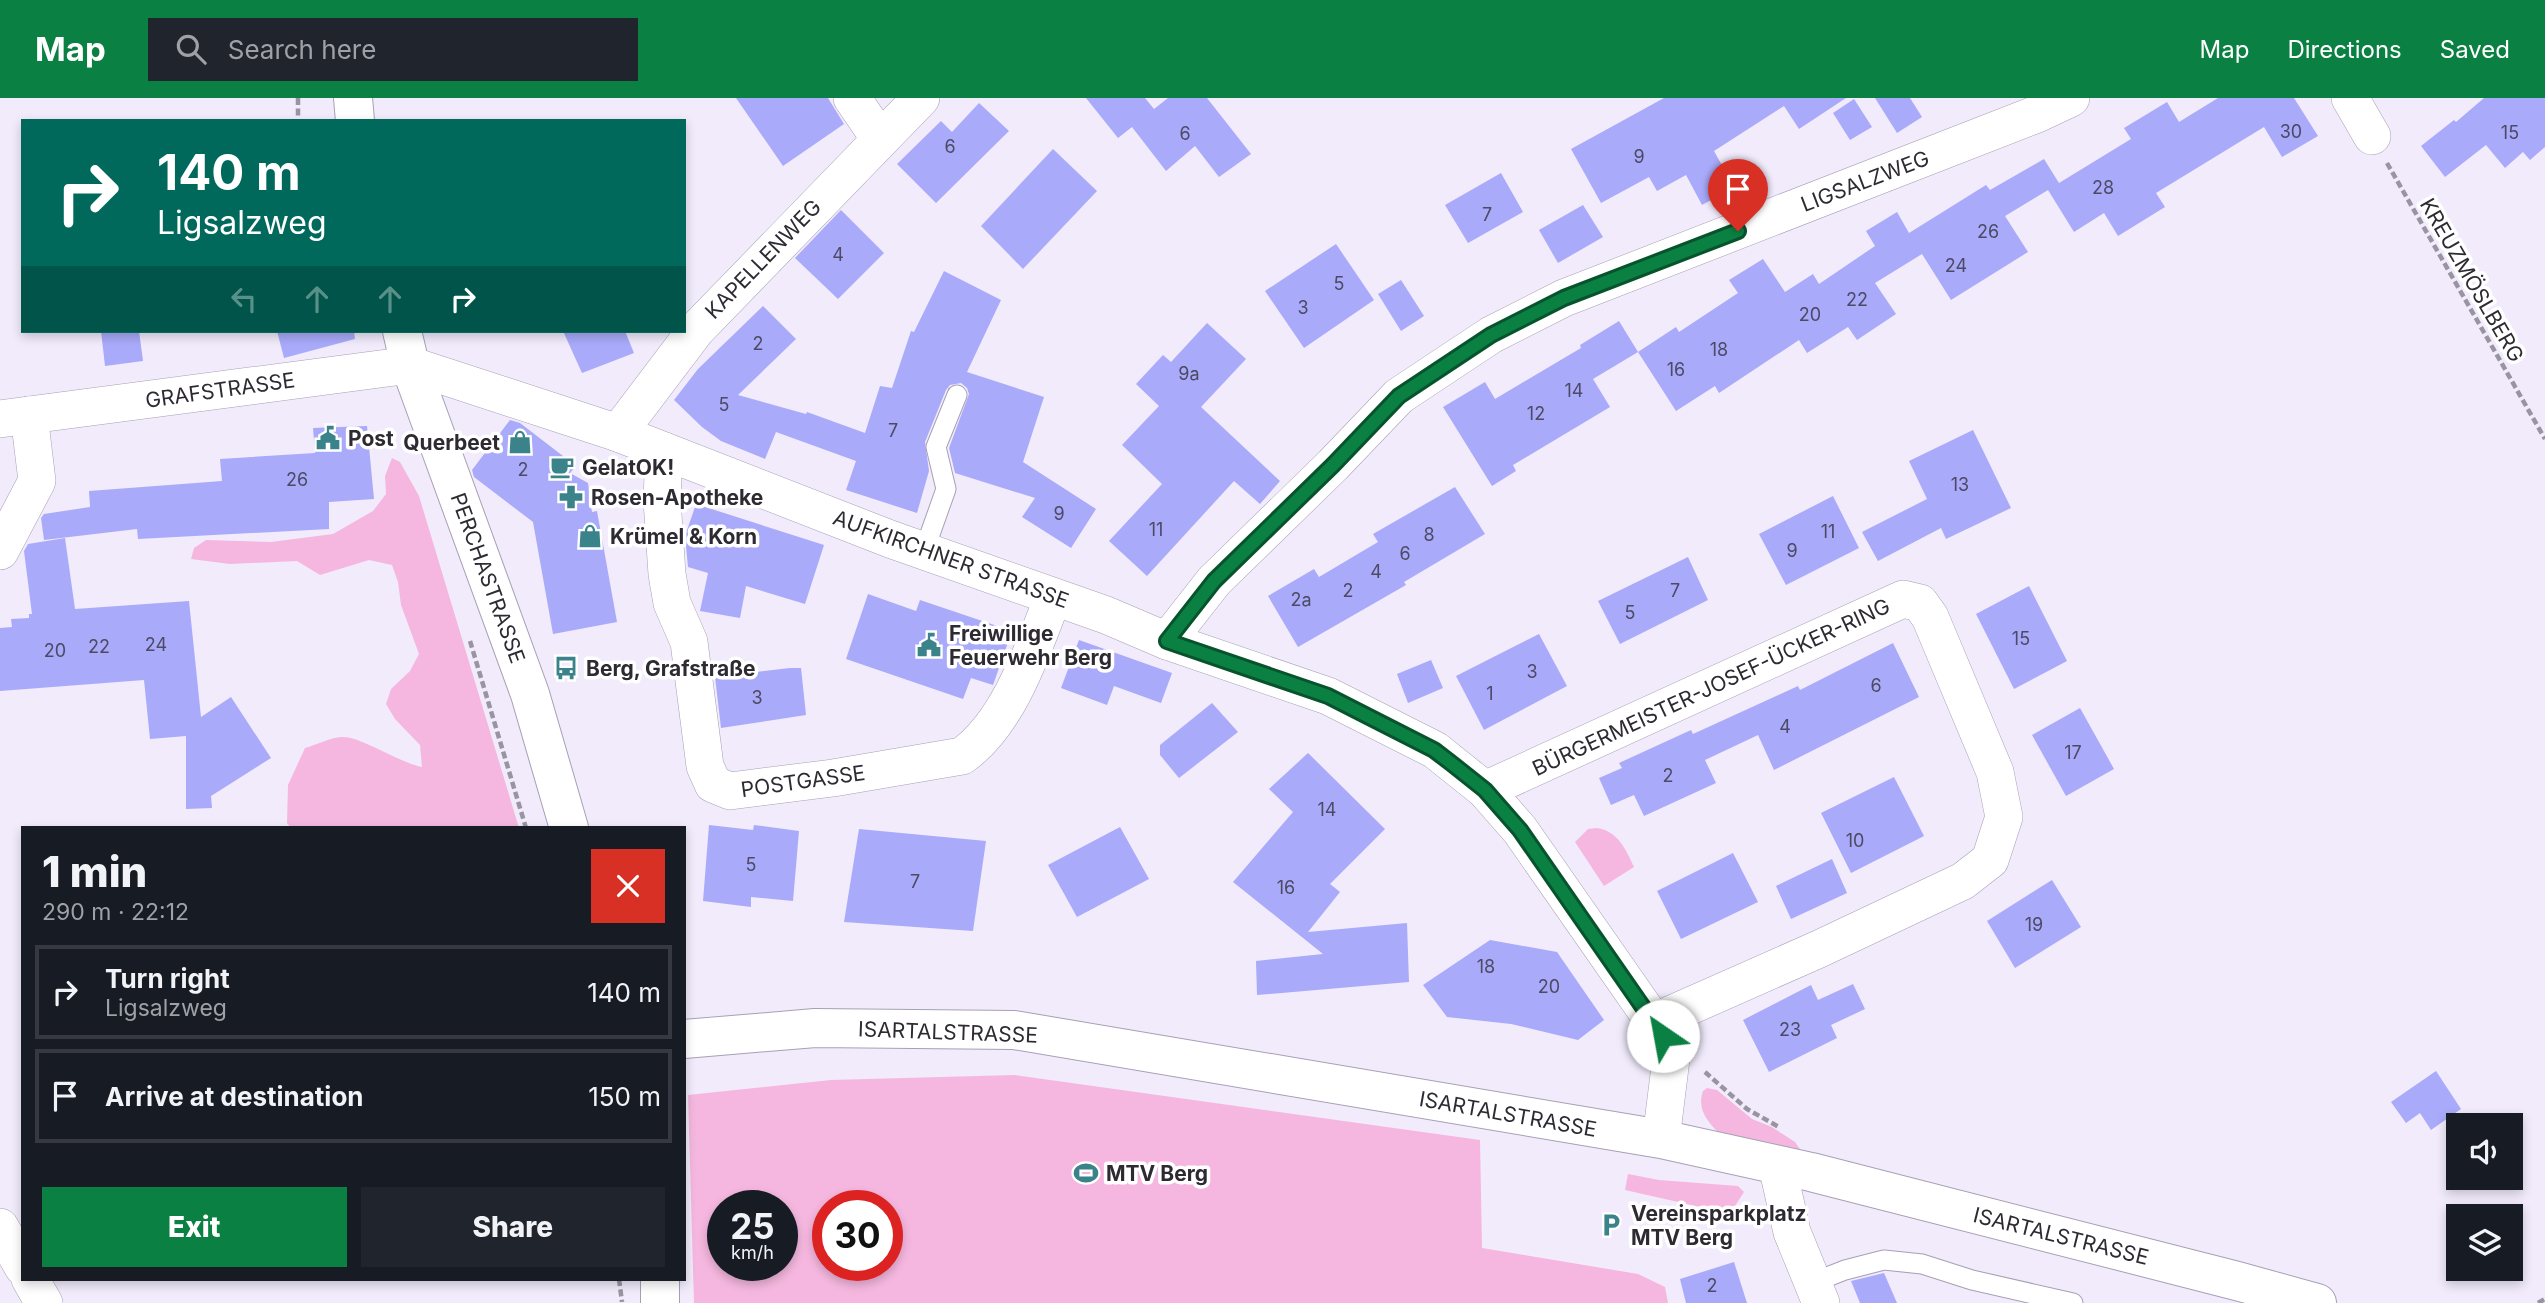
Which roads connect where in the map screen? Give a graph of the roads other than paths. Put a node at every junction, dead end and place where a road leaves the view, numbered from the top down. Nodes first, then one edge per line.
1 (353, 98) edge
2 (852, 98) edge
3 (921, 98) edge
4 (2071, 98) edge
5 (2350, 98) edge
6 (355, 119) edge
7 (2372, 136) road end
8 (880, 139) junction
9 (406, 348) edge
10 (957, 395) dead end
11 (15, 417) edge
12 (618, 433) junction
13 (664, 451) junction
14 (0, 551) edge
15 (924, 551) junction
16 (1053, 597) junction
17 (1167, 641) junction
18 (1485, 790) junction
19 (568, 826) edge
20 (1663, 1036) junction
21 (686, 1038) edge
22 (1661, 1139) junction
23 (1779, 1147) junction
24 (0, 1227) edge
25 (21, 1258) edge
26 (660, 1281) edge
27 (1816, 1293) edge
28 (660, 1303) edge
29 (2073, 1303) edge
30 (2317, 1303) edge

1 - 6 main road
2 - 8 street
3 - 8 street, KAPELLENWEG
4 - 17 street, LIGSALZWEG
5 - 7 street
8 - 12 street, KAPELLENWEG
9 - 11 street, GRAFSTRASSE
9 - 12 street, AUFKIRCHNER STRASSE
9 - 19 main road, PERCHASTRASSE
10 - 15 lane
11 - 14 street, GRAFSTRASSE
12 - 13 street, AUFKIRCHNER STRASSE
13 - 15 street, AUFKIRCHNER STRASSE
13 - 16 street, POSTGASSE
15 - 16 street, AUFKIRCHNER STRASSE
16 - 17 street, AUFKIRCHNER STRASSE
17 - 18 street, AUFKIRCHNER STRASSE
18 - 20 street, AUFKIRCHNER STRASSE
18 - 20 street, BÜRGERMEISTER-JOSEF-ÜCKER-RING
20 - 22 street
21 - 22 main road, ISARTALSTRASSE
22 - 23 main road, ISARTALSTRASSE
23 - 27 street
23 - 30 main road, ISARTALSTRASSE
24 - 25 street
26 - 28 main road
27 - 29 lane

